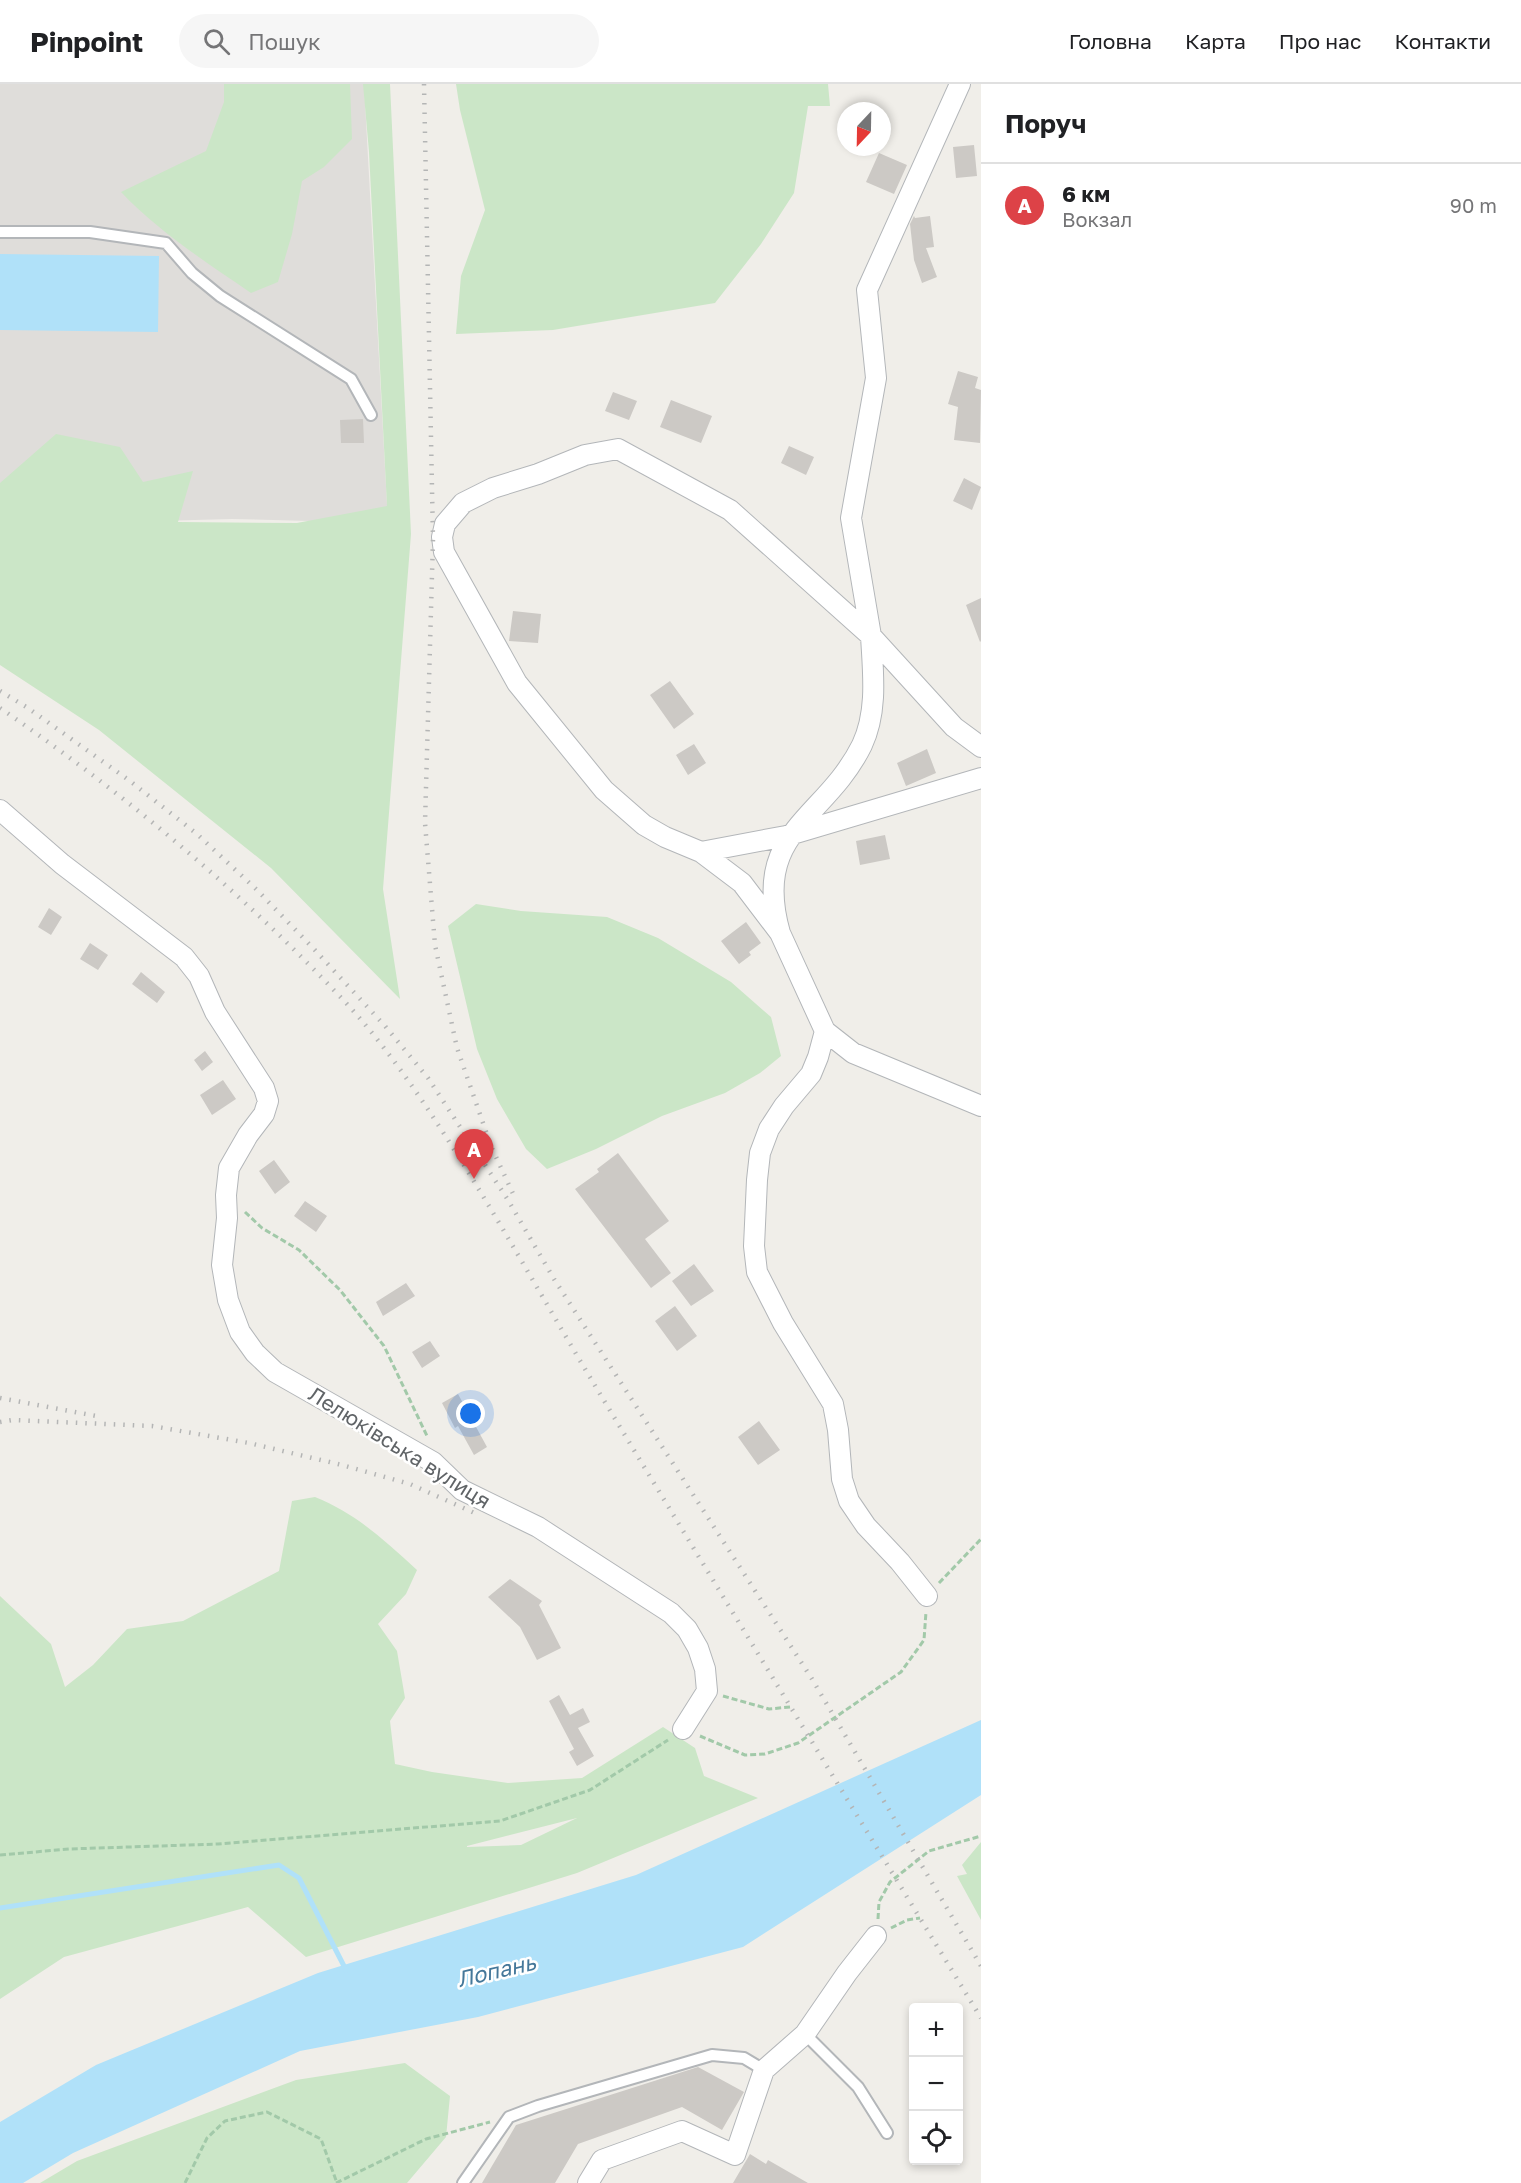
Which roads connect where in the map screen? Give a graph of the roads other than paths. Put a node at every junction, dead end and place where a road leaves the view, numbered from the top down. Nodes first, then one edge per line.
1 (960, 84) edge
2 (0, 232) edge
3 (371, 415) dead end
4 (871, 636) junction
5 (981, 747) edge
6 (981, 778) edge
7 (0, 810) edge
8 (790, 835) junction
9 (701, 852) junction
10 (780, 933) junction
11 (825, 1031) junction
12 (981, 1106) edge
13 (927, 1596) road end
14 (683, 1729) road end
15 (876, 1936) road end
16 (805, 2034) junction
17 (764, 2070) junction
18 (888, 2133) dead end
19 (463, 2183) edge
20 (588, 2183) edge

1 - 4 street
2 - 3 lane
4 - 5 street
4 - 8 street
4 - 9 street
6 - 8 street
7 - 14 street, Лелюківська вулиця
8 - 9 street
8 - 10 street
9 - 10 street
10 - 11 street
11 - 12 street
11 - 13 street
15 - 16 street
16 - 17 street
16 - 18 lane
17 - 19 lane
17 - 20 street

